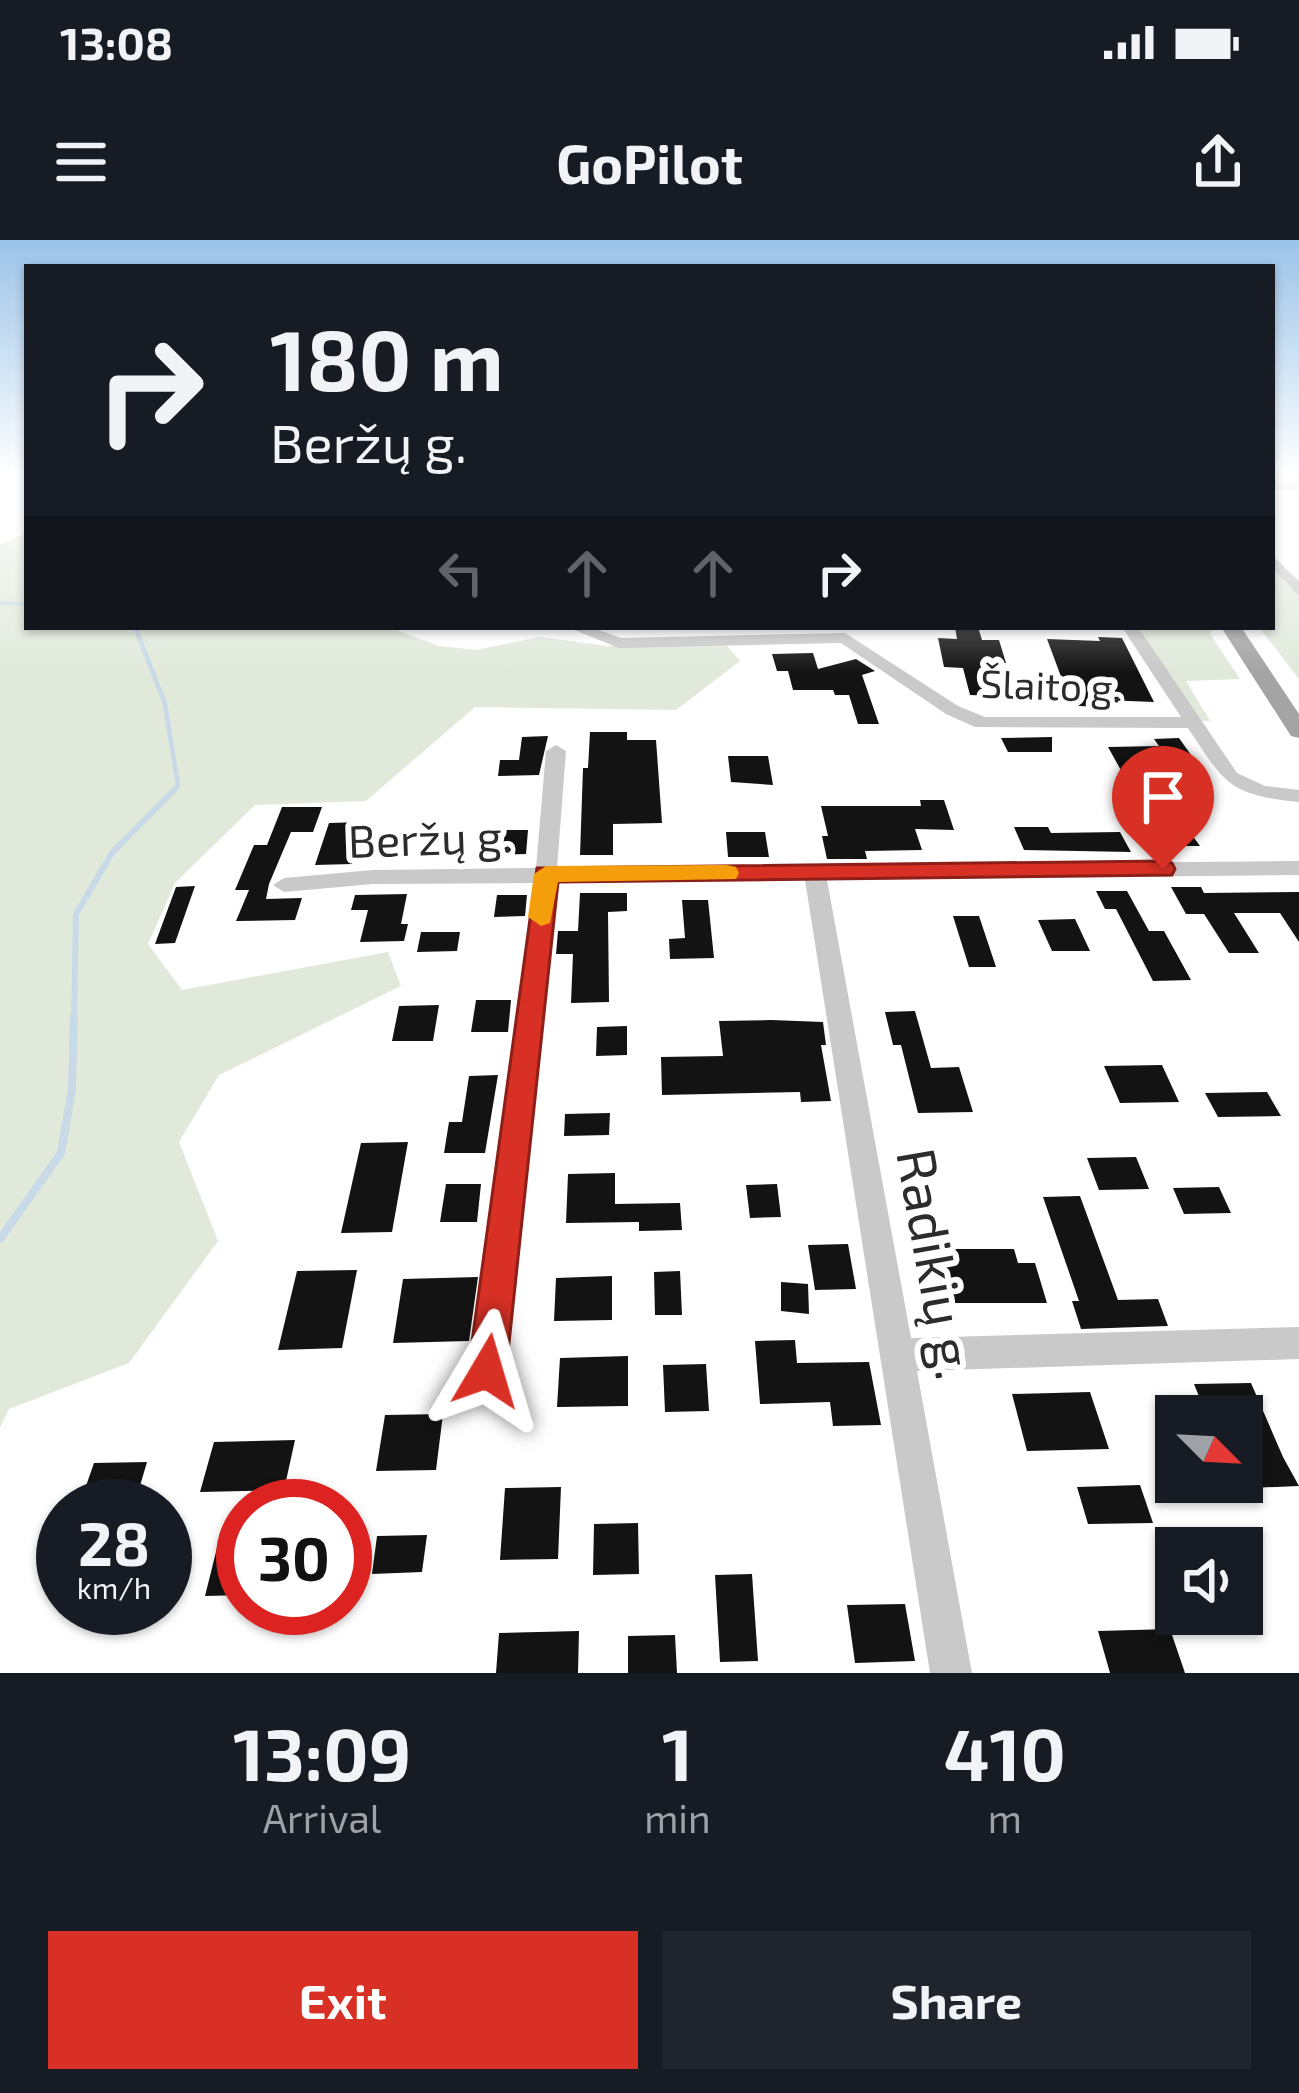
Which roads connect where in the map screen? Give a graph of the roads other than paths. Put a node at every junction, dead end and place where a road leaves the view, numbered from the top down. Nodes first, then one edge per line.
1 (1275, 563) edge
2 (1299, 591) edge
3 (583, 630) edge
4 (1132, 630) edge
5 (1233, 630) edge
6 (857, 634) edge
7 (1191, 722) junction
8 (1299, 731) edge
9 (556, 751) dead end
10 (1299, 796) edge
11 (1299, 868) edge
12 (815, 872) junction
13 (546, 874) junction
14 (284, 886) dead end
15 (1299, 1343) edge
16 (900, 1355) junction
17 (487, 1371) dead end
18 (951, 1673) edge

1 - 2 street
3 - 6 street, Šlaito g.
4 - 7 street
5 - 8 main road
6 - 7 street, Šlaito g.
7 - 10 street
9 - 13 street
11 - 12 street, Beržų g.
12 - 13 street, Beržų g.
12 - 16 street, Radikių g.
13 - 14 street, Beržų g.
13 - 17 street
15 - 16 street
16 - 18 street, Radikių g.

